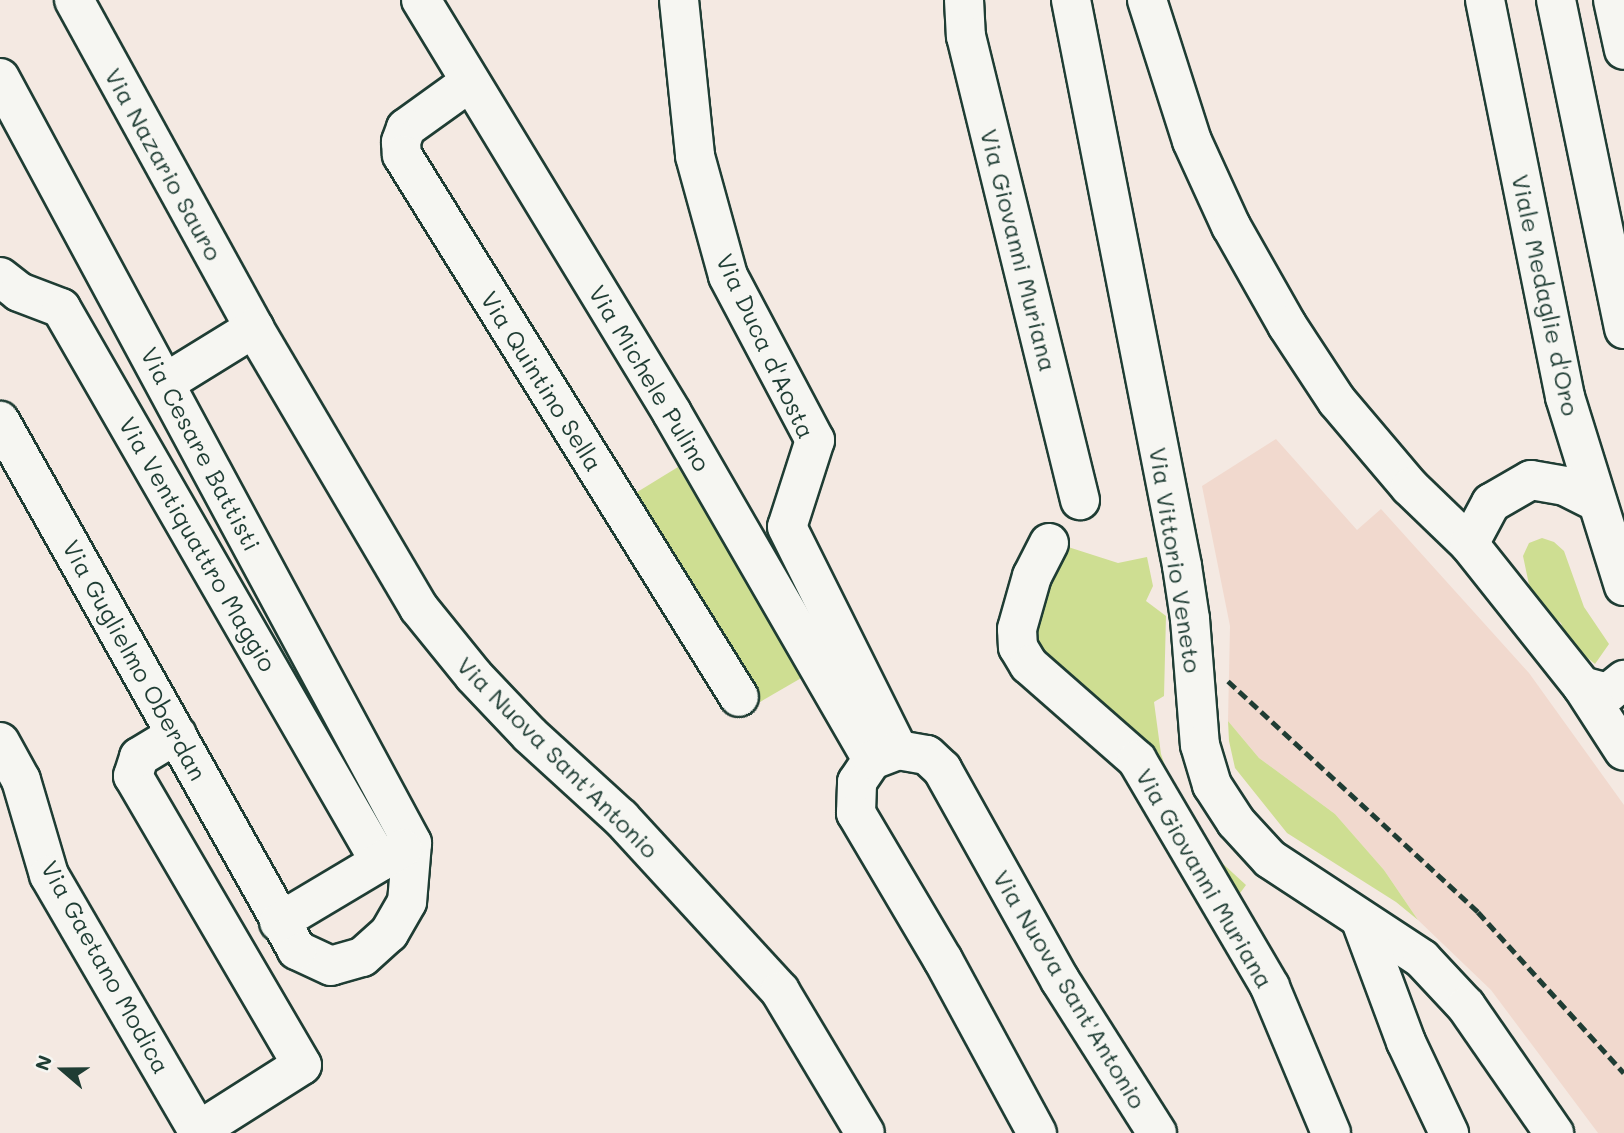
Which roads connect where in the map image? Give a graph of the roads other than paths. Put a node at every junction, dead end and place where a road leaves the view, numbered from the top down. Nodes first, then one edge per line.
1 (74, 0) edge
2 (421, 0) edge
3 (679, 0) edge
4 (964, 0) edge
5 (1071, 0) edge
6 (1147, 0) edge
7 (1485, 0) edge
8 (1556, 0) edge
9 (1613, 0) edge
10 (1624, 50) edge
11 (0, 78) edge
12 (470, 82) junction
13 (0, 277) edge
14 (254, 328) junction
15 (1624, 329) edge
16 (165, 383) junction
17 (0, 421) edge
18 (1080, 500) dead end
19 (1595, 501) junction
20 (1049, 543) dead end
21 (1469, 544) junction
22 (1624, 586) edge
23 (1609, 689) edge
24 (739, 697) dead end
25 (177, 734) junction
26 (0, 742) edge
27 (1624, 751) edge
28 (885, 755) junction
29 (390, 842) junction
30 (273, 911) junction
31 (1361, 921) junction
32 (865, 1133) edge
33 (1037, 1133) edge
34 (1157, 1133) edge
35 (1331, 1133) edge
36 (1449, 1133) edge
37 (1554, 1133) edge

1 - 14 street, Via Nazario Sauro
2 - 12 street, Via Michele Pulino
3 - 28 street, Via Duca d'Aosta
4 - 18 street, Via Giovanni Muriana
5 - 31 street, Via Vittorio Veneto
6 - 21 street
7 - 19 street, Viale Medaglie d'Oro
8 - 15 street
9 - 10 street
11 - 16 street, Via Cesare Battisti
12 - 24 street, Via Quintino Sella
12 - 28 street, Via Michele Pulino
13 - 29 street, Via Ventiquattro Maggio
14 - 16 street
14 - 32 street, Via Nuova Sant'Antonio
16 - 29 street, Via Cesare Battisti
17 - 25 street, Via Guglielmo Oberdan
19 - 21 street
19 - 22 street, Viale Medaglie d'Oro
20 - 35 street, Via Giovanni Muriana
21 - 23 street
23 - 27 street
25 - 26 street, Via Gaetano Modica
25 - 30 street, Via Guglielmo Oberdan
28 - 33 street
28 - 34 street, Via Nuova Sant'Antonio
29 - 30 street
29 - 30 street, Via Guglielmo Oberdan
31 - 36 street
31 - 37 street, Via Vittorio Veneto

